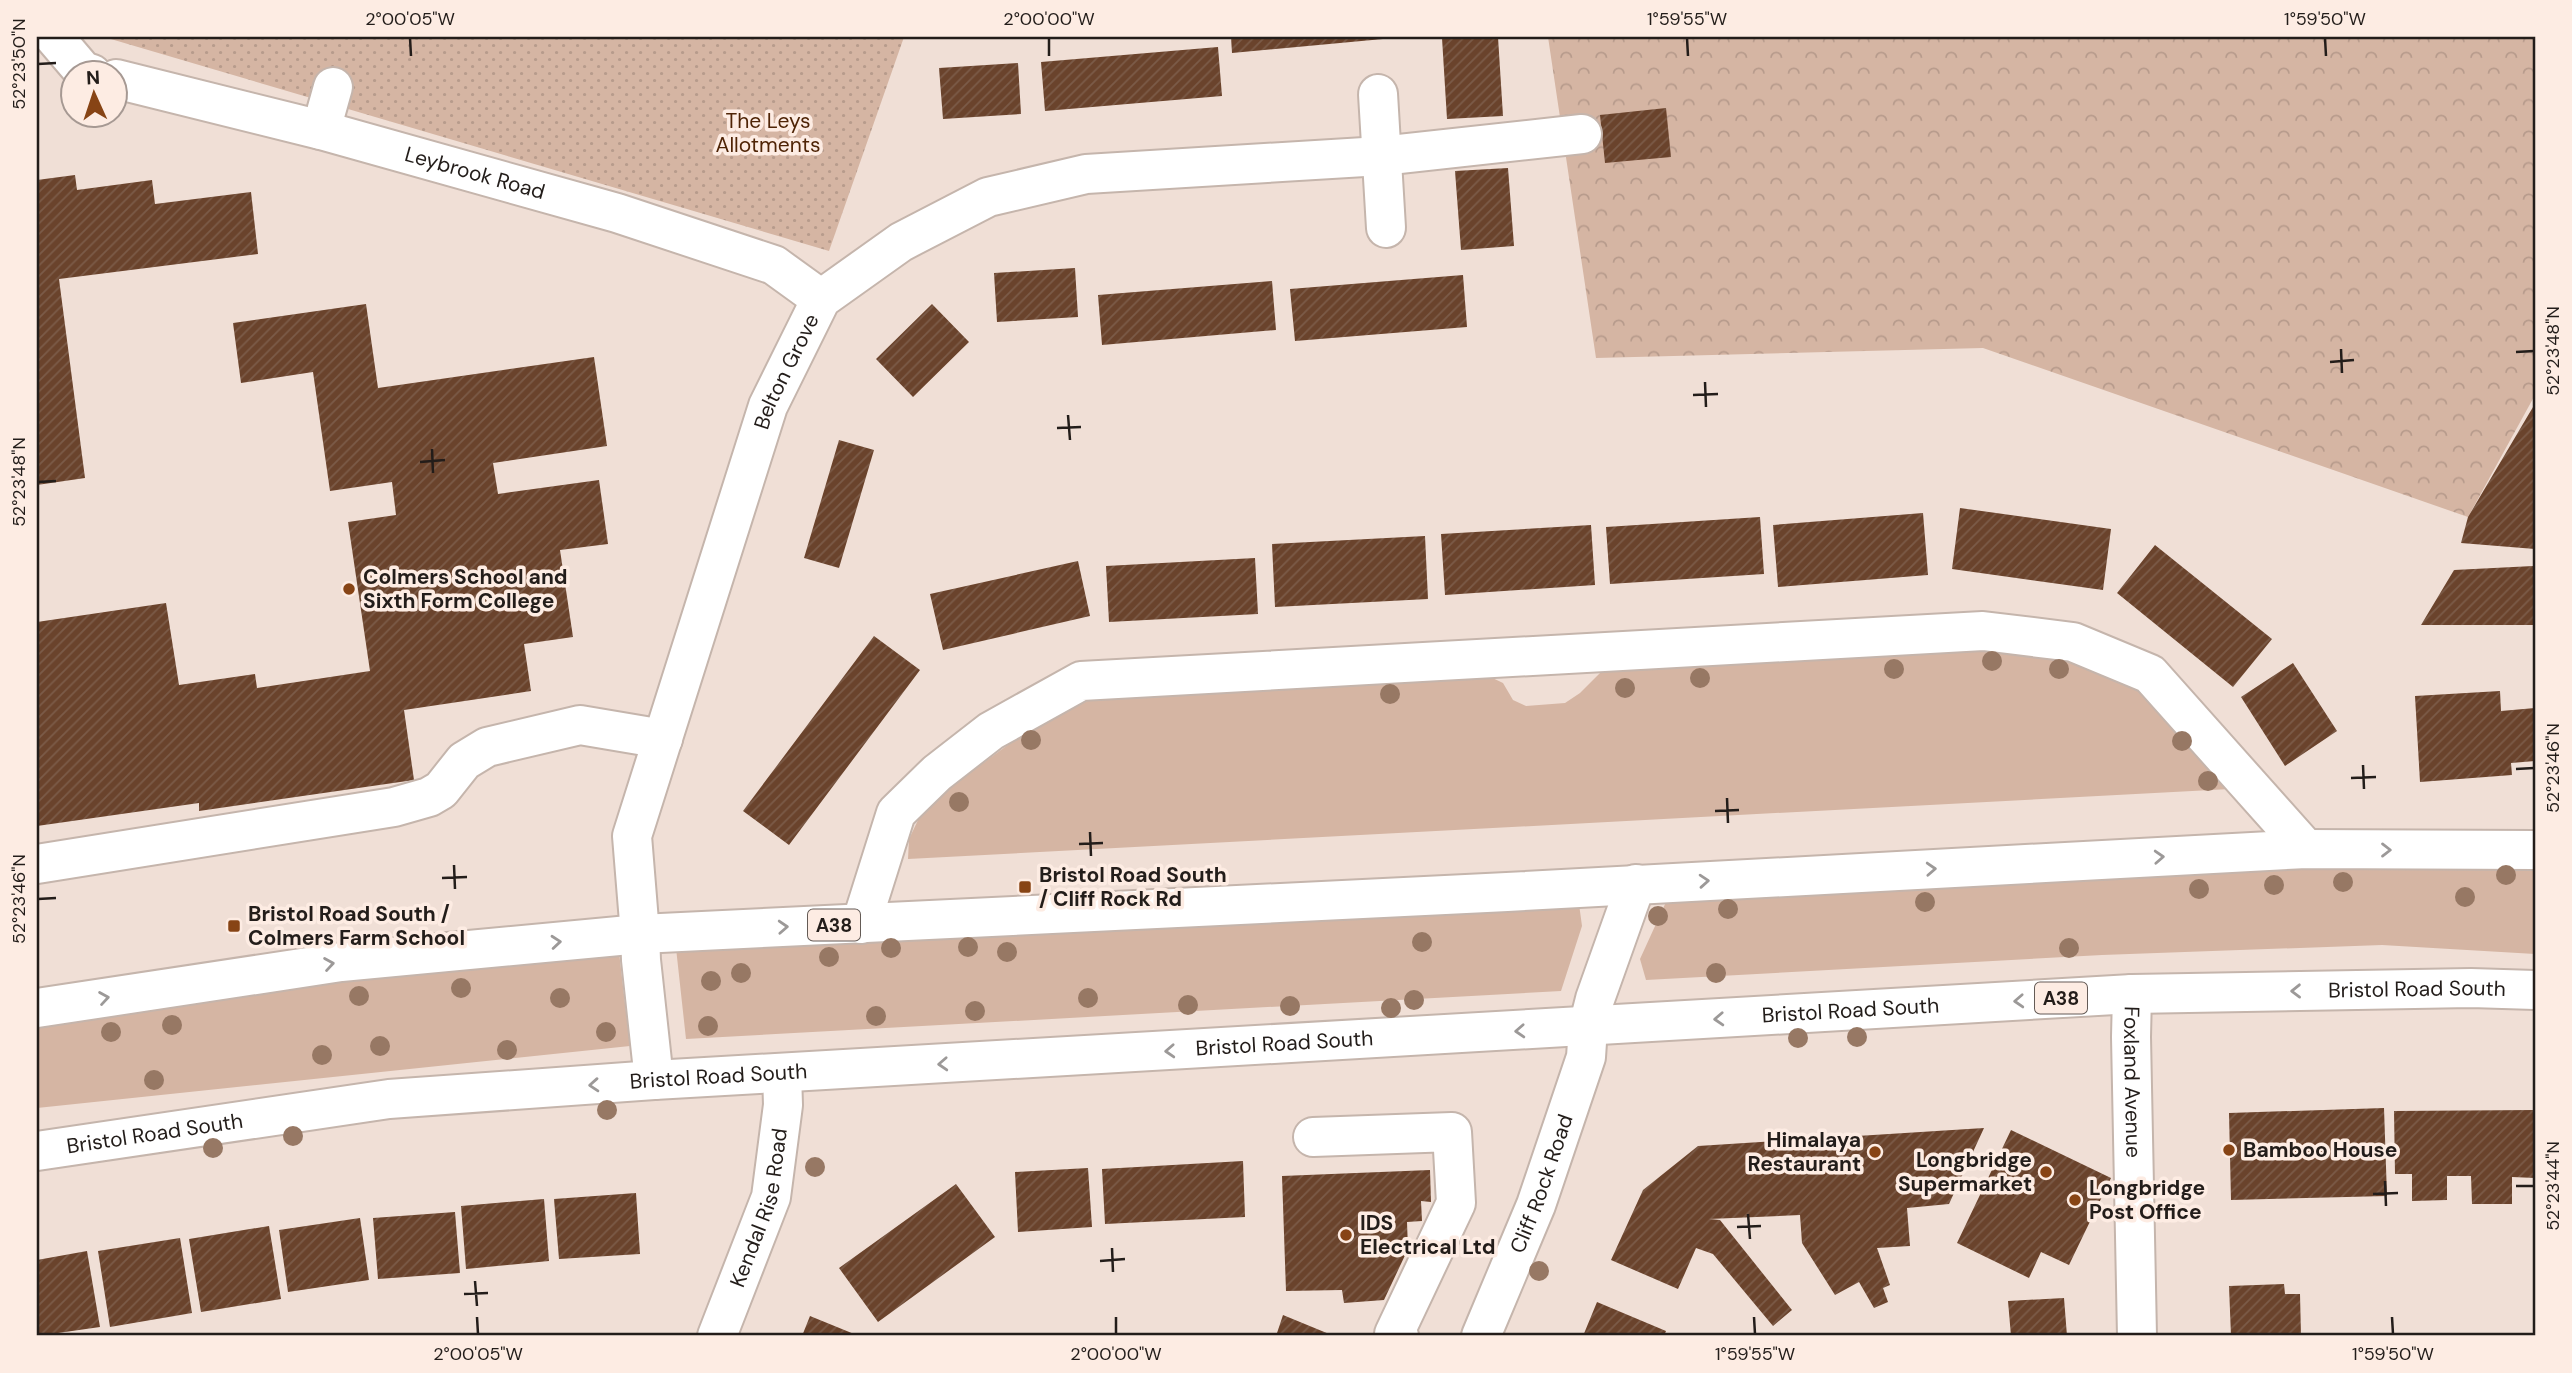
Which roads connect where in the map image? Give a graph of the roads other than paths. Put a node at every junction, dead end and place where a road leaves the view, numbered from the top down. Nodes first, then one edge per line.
1 (54, 37) edge
2 (74, 60) edge
3 (130, 82) edge
4 (333, 88) dead end
5 (1378, 93) dead end
6 (321, 130) junction
7 (1582, 134) dead end
8 (1381, 156) junction
9 (1386, 228) dead end
10 (821, 299) junction
11 (663, 739) junction
12 (2306, 849) junction
13 (2535, 850) edge
14 (37, 864) edge
15 (1636, 884) junction
16 (861, 924) junction
17 (640, 934) junction
18 (2535, 990) edge
19 (2133, 994) junction
20 (37, 1008) edge
21 (1588, 1027) junction
22 (782, 1073) junction
23 (654, 1080) junction
24 (1313, 1136) dead end
25 (37, 1150) edge
26 (717, 1336) edge
27 (1398, 1336) edge
28 (1481, 1336) edge
29 (2137, 1336) edge

1 - 2 main road
3 - 6 main road, Leybrook Road
4 - 6 main road
5 - 8 main road
6 - 10 main road, Leybrook Road
7 - 8 main road, Belton Grove
8 - 9 main road
8 - 10 main road, Belton Grove
10 - 11 main road, Belton Grove
11 - 14 main road
11 - 17 main road, Belton Grove
12 -> 13 main road, A38
15 -> 12 main road, A38
12 - 16 main road
15 - 16 main road, A38
15 - 21 main road, Cliff Rock Road
17 -> 16 main road, A38
20 -> 17 main road, A38
17 - 23 main road, Belton Grove
18 -> 19 main road, Bristol Road South / A38
19 -> 21 main road, Bristol Road South / A38
19 - 29 main road, Foxland Avenue
21 -> 22 main road, Bristol Road South / A38
21 - 28 main road, Cliff Rock Road
22 - 23 main road, Bristol Road South / A38
22 - 26 main road, Kendal Rise Road
23 -> 25 main road, Bristol Road South / A38
24 - 27 main road

